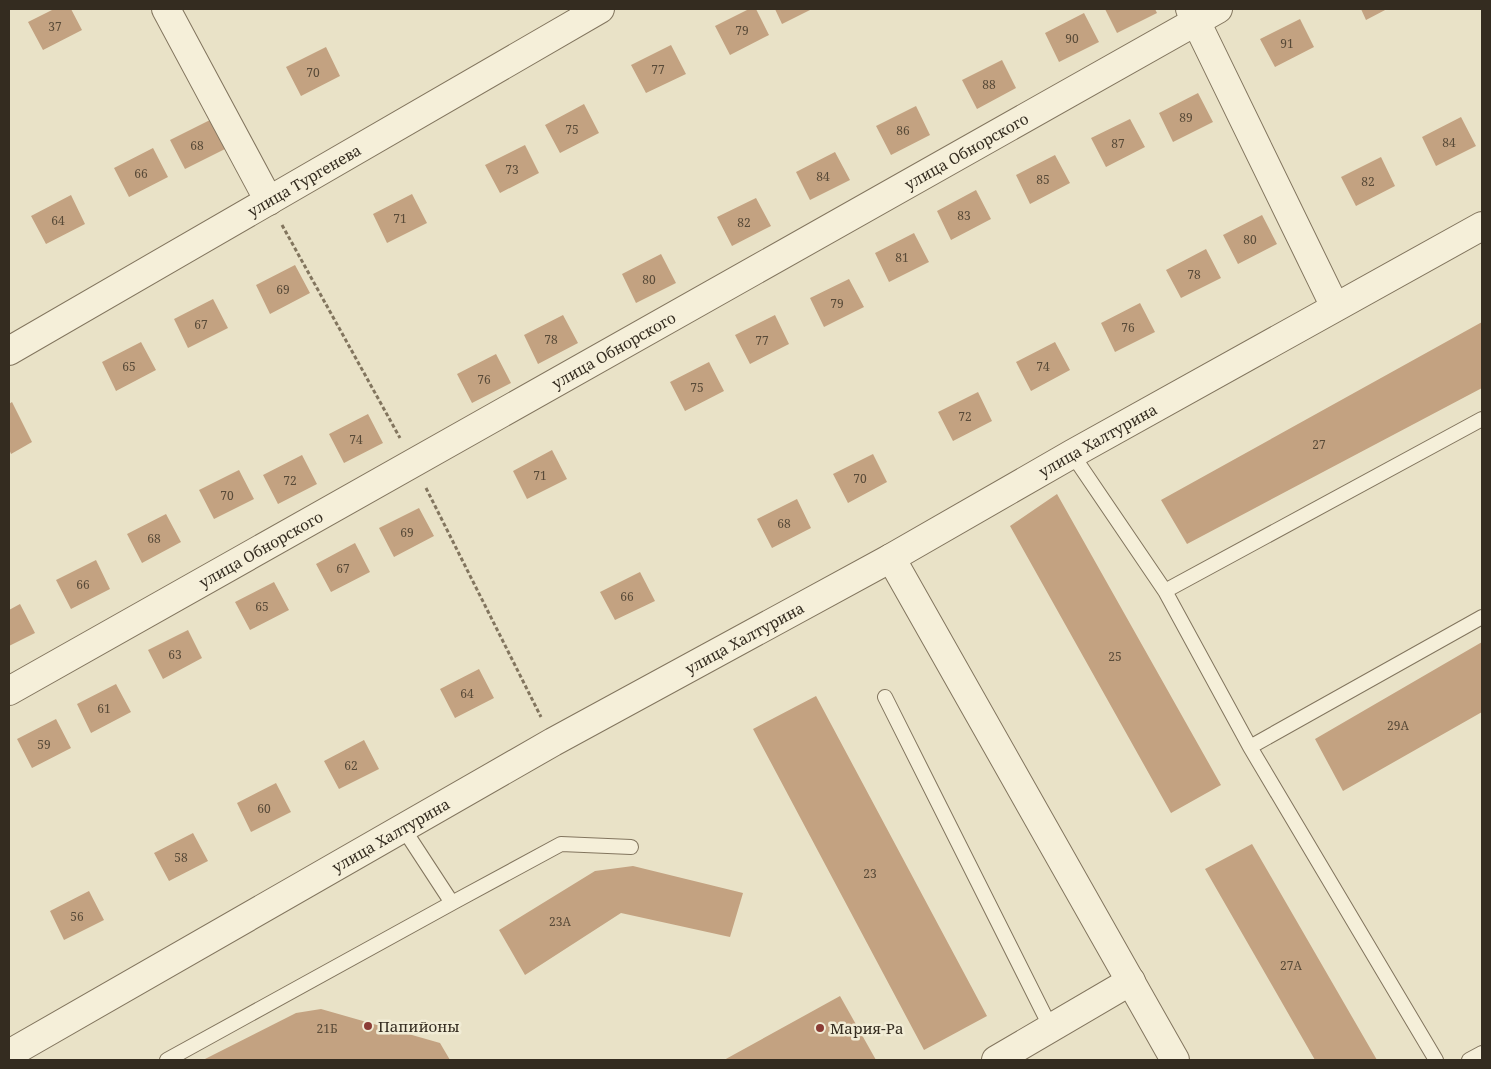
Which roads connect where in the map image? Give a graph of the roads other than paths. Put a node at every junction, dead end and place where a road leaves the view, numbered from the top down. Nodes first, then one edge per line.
1 (166, 9) edge
2 (600, 9) edge
3 (1202, 13) edge
4 (269, 201) junction
5 (1482, 226) edge
6 (1334, 308) junction
7 (9, 351) edge
8 (1482, 419) edge
9 (1072, 454) junction
10 (891, 558) junction
11 (1164, 591) junction
12 (1482, 617) edge
13 (9, 690) edge
14 (885, 697) dead end
15 (1250, 747) junction
16 (403, 828) junction
17 (631, 847) dead end
18 (452, 903) junction
19 (1131, 981) junction
20 (1051, 1028) junction
21 (1482, 1053) edge
22 (11, 1056) edge
23 (167, 1060) edge
24 (996, 1060) edge
25 (1175, 1060) edge
26 (1436, 1060) edge
27 (1469, 1060) edge

1 - 4 street
2 - 4 street, улица Тургенева
3 - 6 street
3 - 13 street, улица Обнорского
4 - 7 street, улица Тургенева
5 - 6 street, улица Халтурина
6 - 9 street, улица Халтурина
8 - 11 lane
9 - 10 street, улица Халтурина
9 - 11 lane
10 - 16 street, улица Халтурина
10 - 19 street
11 - 15 lane
12 - 15 lane
14 - 20 lane
15 - 26 lane
16 - 18 lane
16 - 22 street, улица Халтурина
17 - 18 lane
18 - 23 lane
19 - 20 street
19 - 25 street
20 - 24 street
21 - 27 lane

